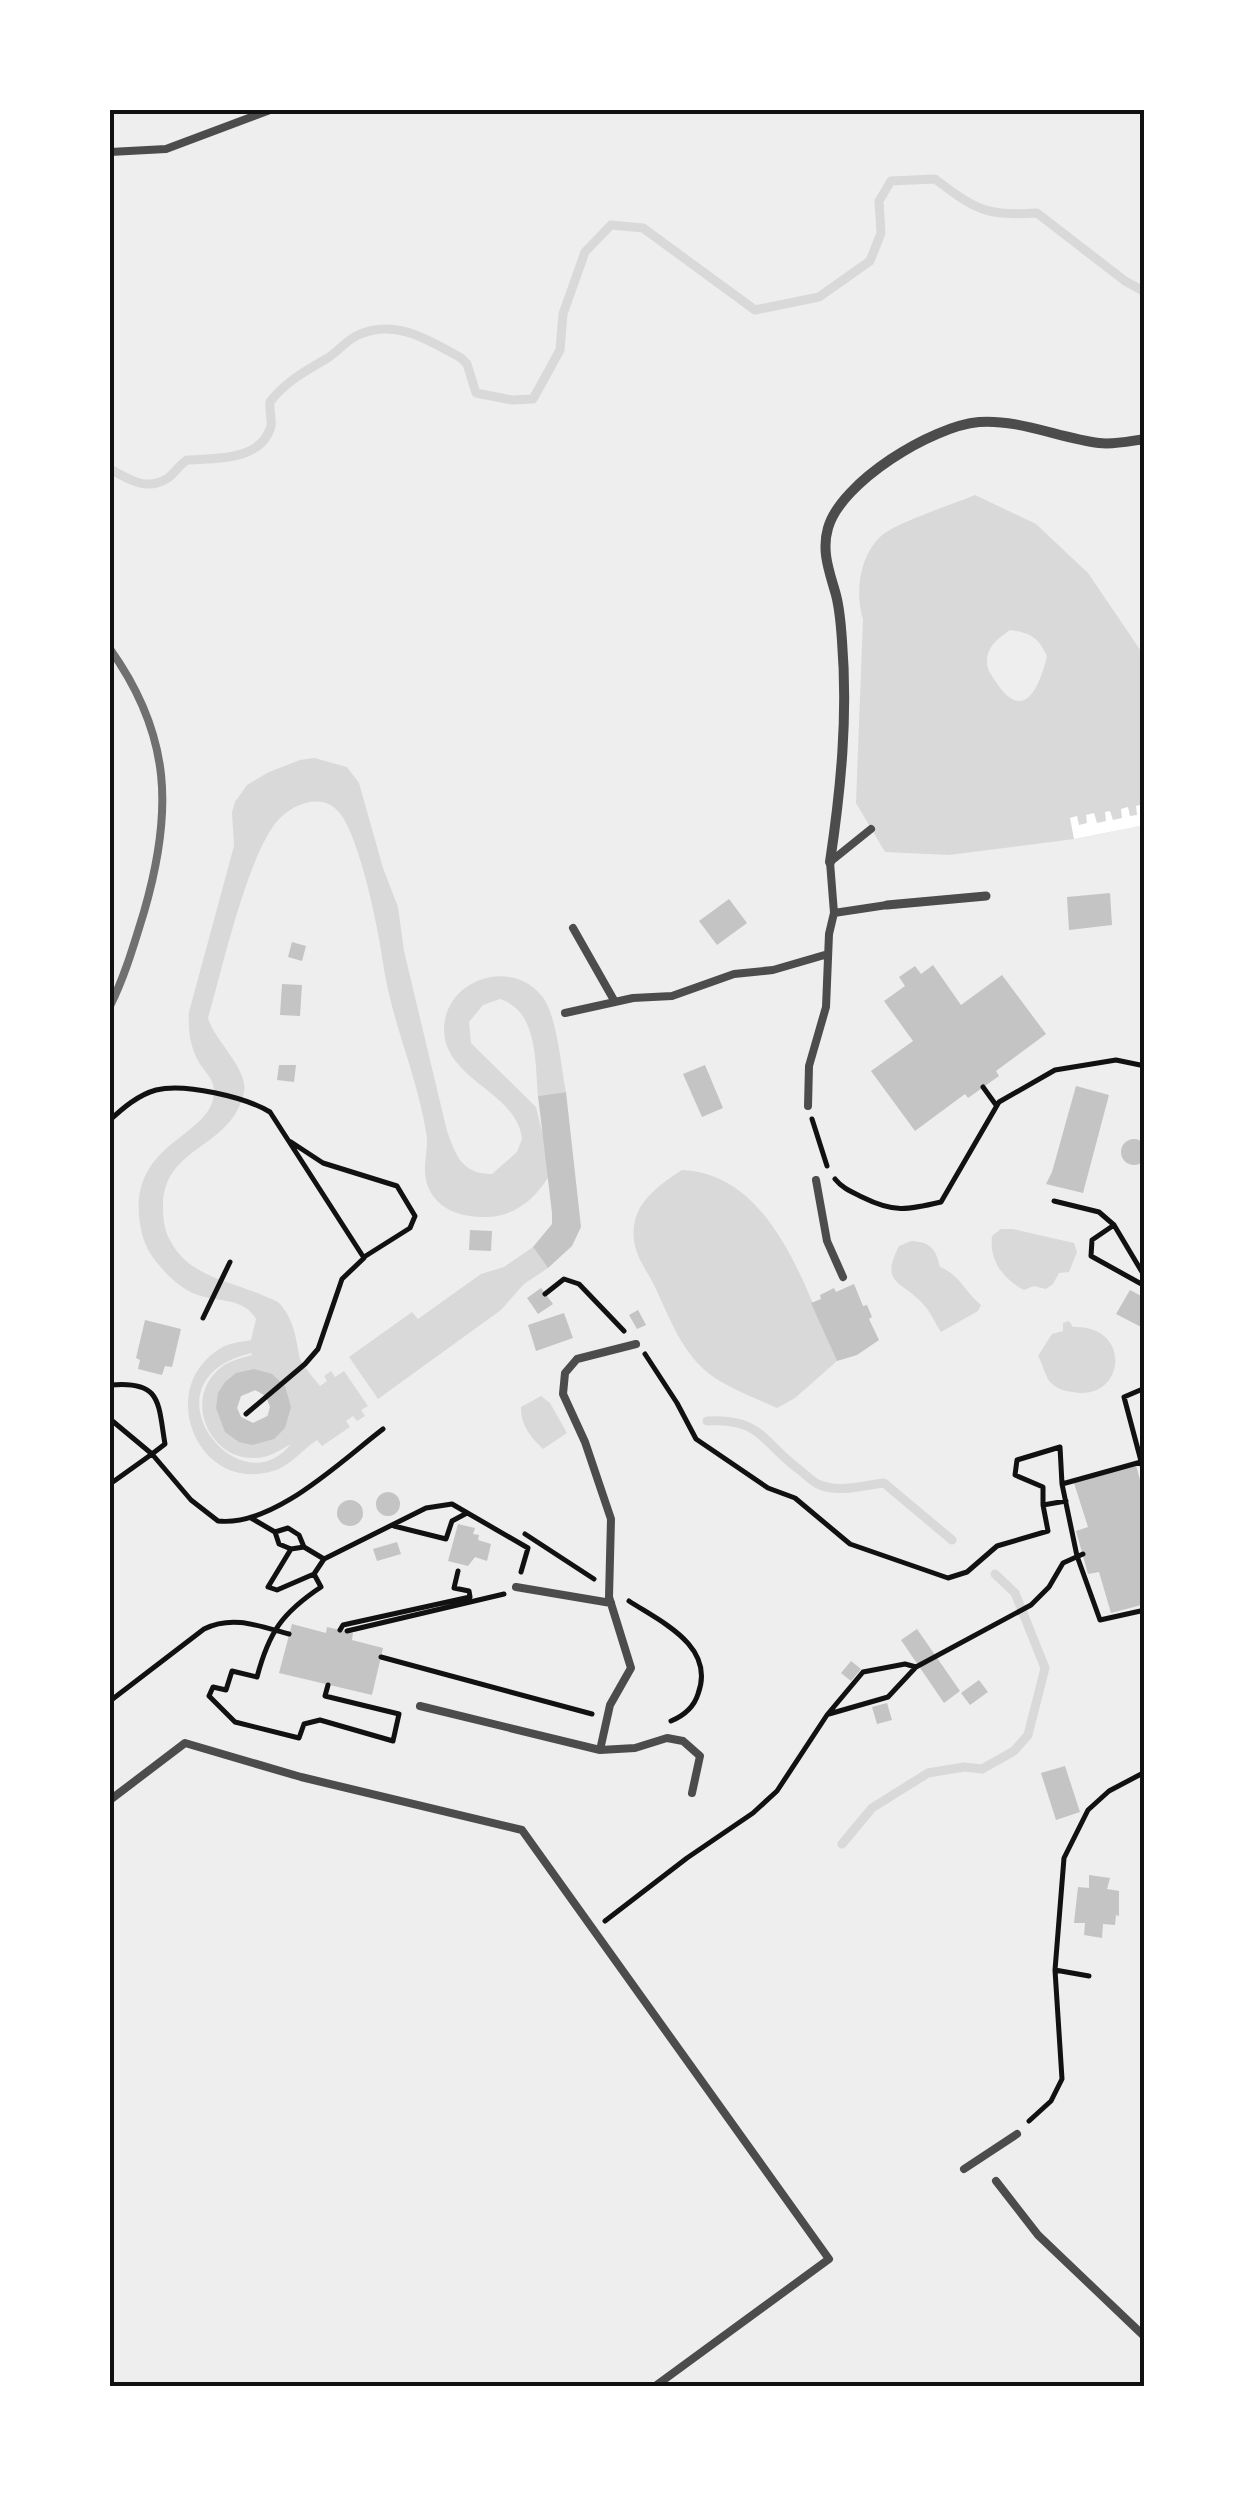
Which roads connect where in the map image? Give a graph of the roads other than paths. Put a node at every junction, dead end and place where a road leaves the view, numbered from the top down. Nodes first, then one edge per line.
1 (270, 110) edge
2 (110, 152) edge
3 (1145, 439) edge
4 (871, 828) dead end
5 (830, 862) junction
6 (986, 896) dead end
7 (887, 905) joint
8 (834, 912) junction
9 (573, 928) dead end
10 (828, 954) junction
11 (615, 1002) junction
12 (565, 1013) dead end
13 (808, 1106) road end
14 (816, 1180) dead end
15 (843, 1277) dead end
16 (636, 1344) dead end
17 (516, 1587) road end
18 (611, 1603) junction
19 (420, 1706) dead end
20 (600, 1750) junction
21 (692, 1793) dead end
22 (110, 1800) edge
23 (1017, 2134) road end
24 (964, 2169) dead end
25 (996, 2181) dead end
26 (1145, 2337) edge
27 (654, 2387) edge

1 - 2 lane
3 - 5 street
4 - 5 lane
5 - 8 lane
6 - 7 street
7 - 8 lane
8 - 10 lane
9 - 11 lane
10 - 11 lane
10 - 13 lane
11 - 12 lane
14 - 15 lane
16 - 18 lane
17 - 18 lane
18 - 20 lane
19 - 20 lane
20 - 21 lane
22 - 27 lane
23 - 24 lane
25 - 26 lane

